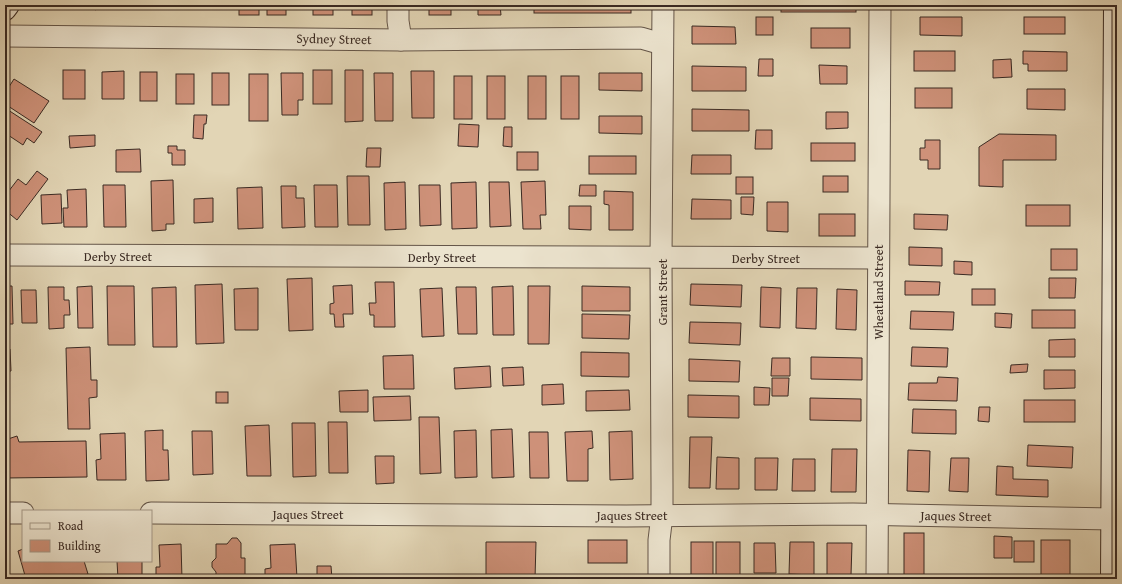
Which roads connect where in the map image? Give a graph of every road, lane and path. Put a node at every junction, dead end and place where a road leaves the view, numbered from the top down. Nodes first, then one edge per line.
1 (8, 5) edge
2 (398, 5) edge
3 (663, 5) edge
4 (880, 5) edge
5 (1115, 5) edge
6 (5, 9) edge
7 (5, 36) edge
8 (401, 40) junction
9 (662, 44) junction
10 (5, 255) edge
11 (662, 258) junction
12 (878, 258) junction
13 (5, 513) edge
14 (22, 513) edge
15 (152, 513) edge
16 (662, 515) junction
17 (877, 515) junction
18 (1113, 519) junction
19 (659, 579) edge
20 (877, 579) edge
21 (1112, 579) edge

1 - 6 street
2 - 8 street
3 - 9 street, Grant Street
4 - 12 street, Wheatland Street
5 - 18 street
7 - 8 street, Sydney Street
8 - 9 street, Sydney Street
9 - 11 street, Grant Street
10 - 11 street, Derby Street
11 - 12 street, Derby Street
11 - 16 street, Grant Street
12 - 17 street, Wheatland Street
13 - 14 street
15 - 16 street, Jaques Street
16 - 17 street, Jaques Street
16 - 19 street, Grant Street
17 - 18 street, Jaques Street
17 - 20 street, Wheatland Street
18 - 21 street

